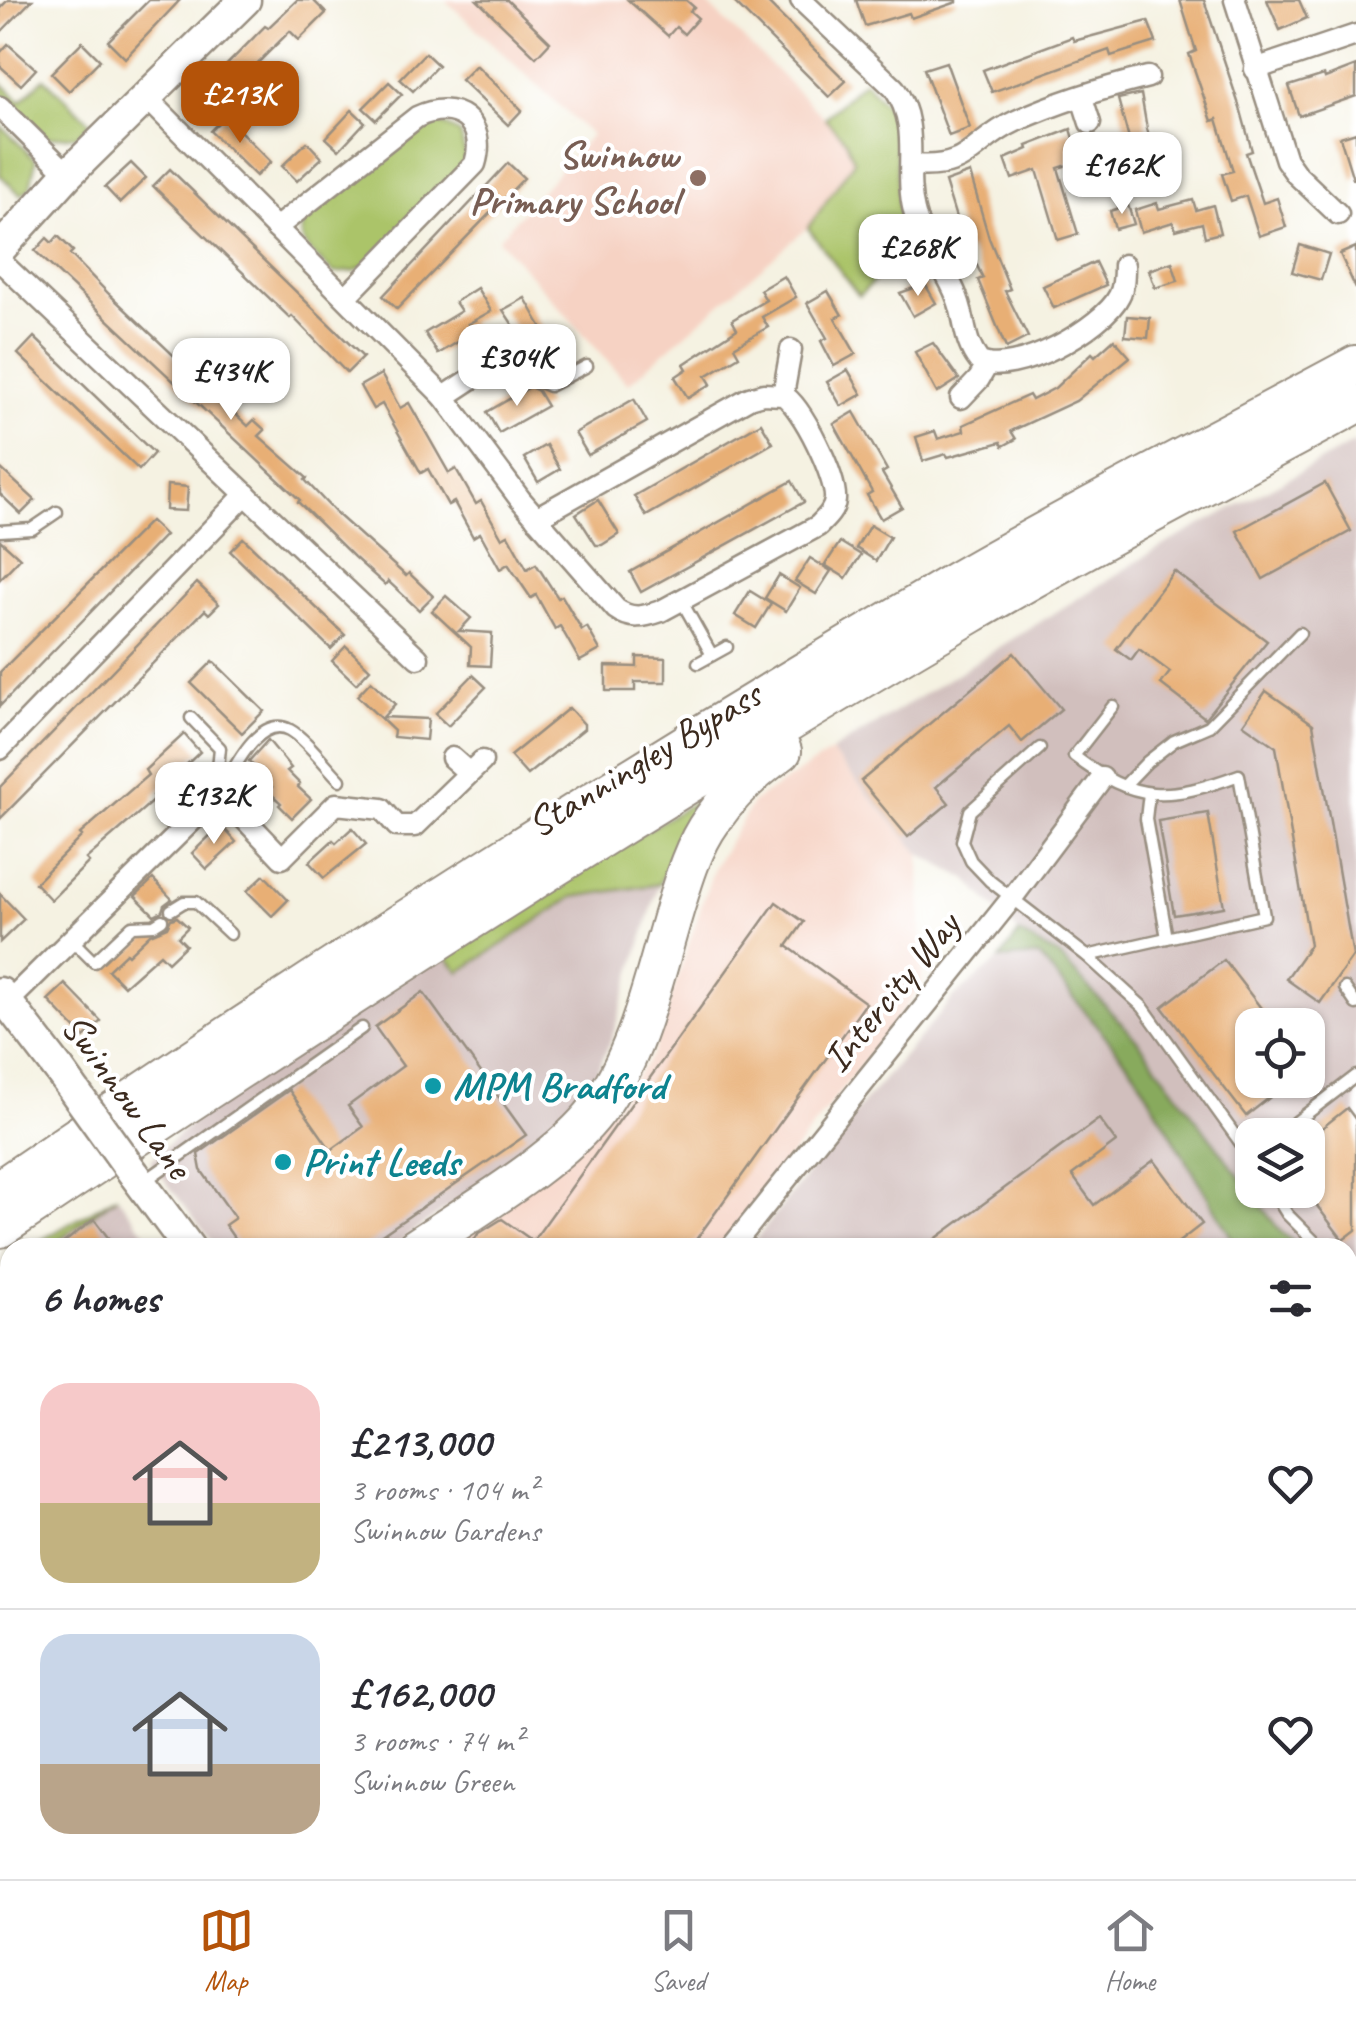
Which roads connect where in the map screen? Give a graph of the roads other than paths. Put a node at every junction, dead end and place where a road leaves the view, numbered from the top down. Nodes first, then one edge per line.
1 (245, 0) edge
2 (801, 0) edge
3 (1235, 0) edge
4 (1356, 36) edge
5 (1255, 69) junction
6 (1148, 77) dead end
7 (147, 98) junction
8 (1082, 98) junction
9 (0, 106) edge
10 (1090, 124) dead end
11 (913, 165) junction
12 (68, 174) junction
13 (1338, 214) dead end
14 (276, 228) junction
15 (0, 248) edge
16 (0, 261) edge
17 (1124, 265) dead end
18 (348, 296) junction
19 (791, 350) dead end
20 (1356, 364) edge
21 (492, 365) joint
22 (986, 365) junction
23 (587, 366) dead end
24 (783, 394) junction
25 (444, 397) junction
26 (961, 398) dead end
27 (1356, 404) edge
28 (246, 494) junction
29 (56, 512) dead end
30 (536, 518) junction
31 (0, 531) edge
32 (681, 600) junction
33 (974, 612) junction
34 (1300, 633) dead end
35 (727, 647) dead end
36 (712, 655) junction
37 (418, 658) dead end
38 (698, 663) dead end
39 (1113, 706) dead end
40 (190, 718) dead end
41 (1040, 748) dead end
42 (0, 749) edge
43 (452, 758) dead end
44 (1102, 778) junction
45 (340, 780) dead end
46 (1124, 786) junction
47 (1148, 792) junction
48 (220, 794) junction
49 (1012, 898) junction
50 (171, 910) dead end
51 (162, 920) dead end
52 (230, 934) dead end
53 (1167, 938) junction
54 (72, 940) junction
55 (1087, 956) junction
56 (1345, 988) dead end
57 (4, 998) edge
58 (1356, 1004) edge
59 (362, 1028) dead end
60 (1356, 1076) edge
61 (1301, 1118) edge
62 (1235, 1134) edge
63 (138, 1179) junction
64 (0, 1189) edge
65 (1283, 1208) edge
66 (0, 1228) edge
67 (182, 1238) edge
68 (430, 1238) edge
69 (739, 1238) edge
70 (1311, 1238) edge

1 - 7 street
2 - 11 street
3 - 5 street
4 - 5 street
5 - 13 street
6 - 8 street
7 - 12 street
7 - 14 street
8 - 10 street
8 - 11 street
9 - 12 street
11 - 22 street
12 - 15 street
14 - 18 street
14 - 18 street
16 - 28 street
17 - 22 street
18 - 25 street
19 - 24 street
20 - 64 highway, Stanningley Bypass
21 - 23 lane
21 - 25 street
22 - 26 street
24 - 30 street
24 - 32 street
25 - 30 street
27 - 33 highway, Stanningley Bypass
28 - 37 street
28 - 42 street
29 - 31 lane
30 - 32 street
32 - 36 lane
33 - 66 highway, Stanningley Bypass
33 - 68 highway
34 - 46 lane
35 - 36 lane
36 - 38 lane
39 - 44 lane
40 - 48 lane
41 - 49 lane
43 - 48 street
44 - 46 lane
44 - 49 street, Intercity Way
45 - 48 lane
46 - 47 lane
47 - 53 lane
47 - 53 lane
48 - 54 street
49 - 55 lane
49 - 69 street, Intercity Way
50 - 52 lane
51 - 54 lane
53 - 55 lane
54 - 57 street
55 - 62 lane
56 - 58 lane
57 - 63 street, Swinnow Lane, bridge
59 - 63 lane
60 - 61 lane
63 - 67 street, Swinnow Lane
65 - 70 lane

